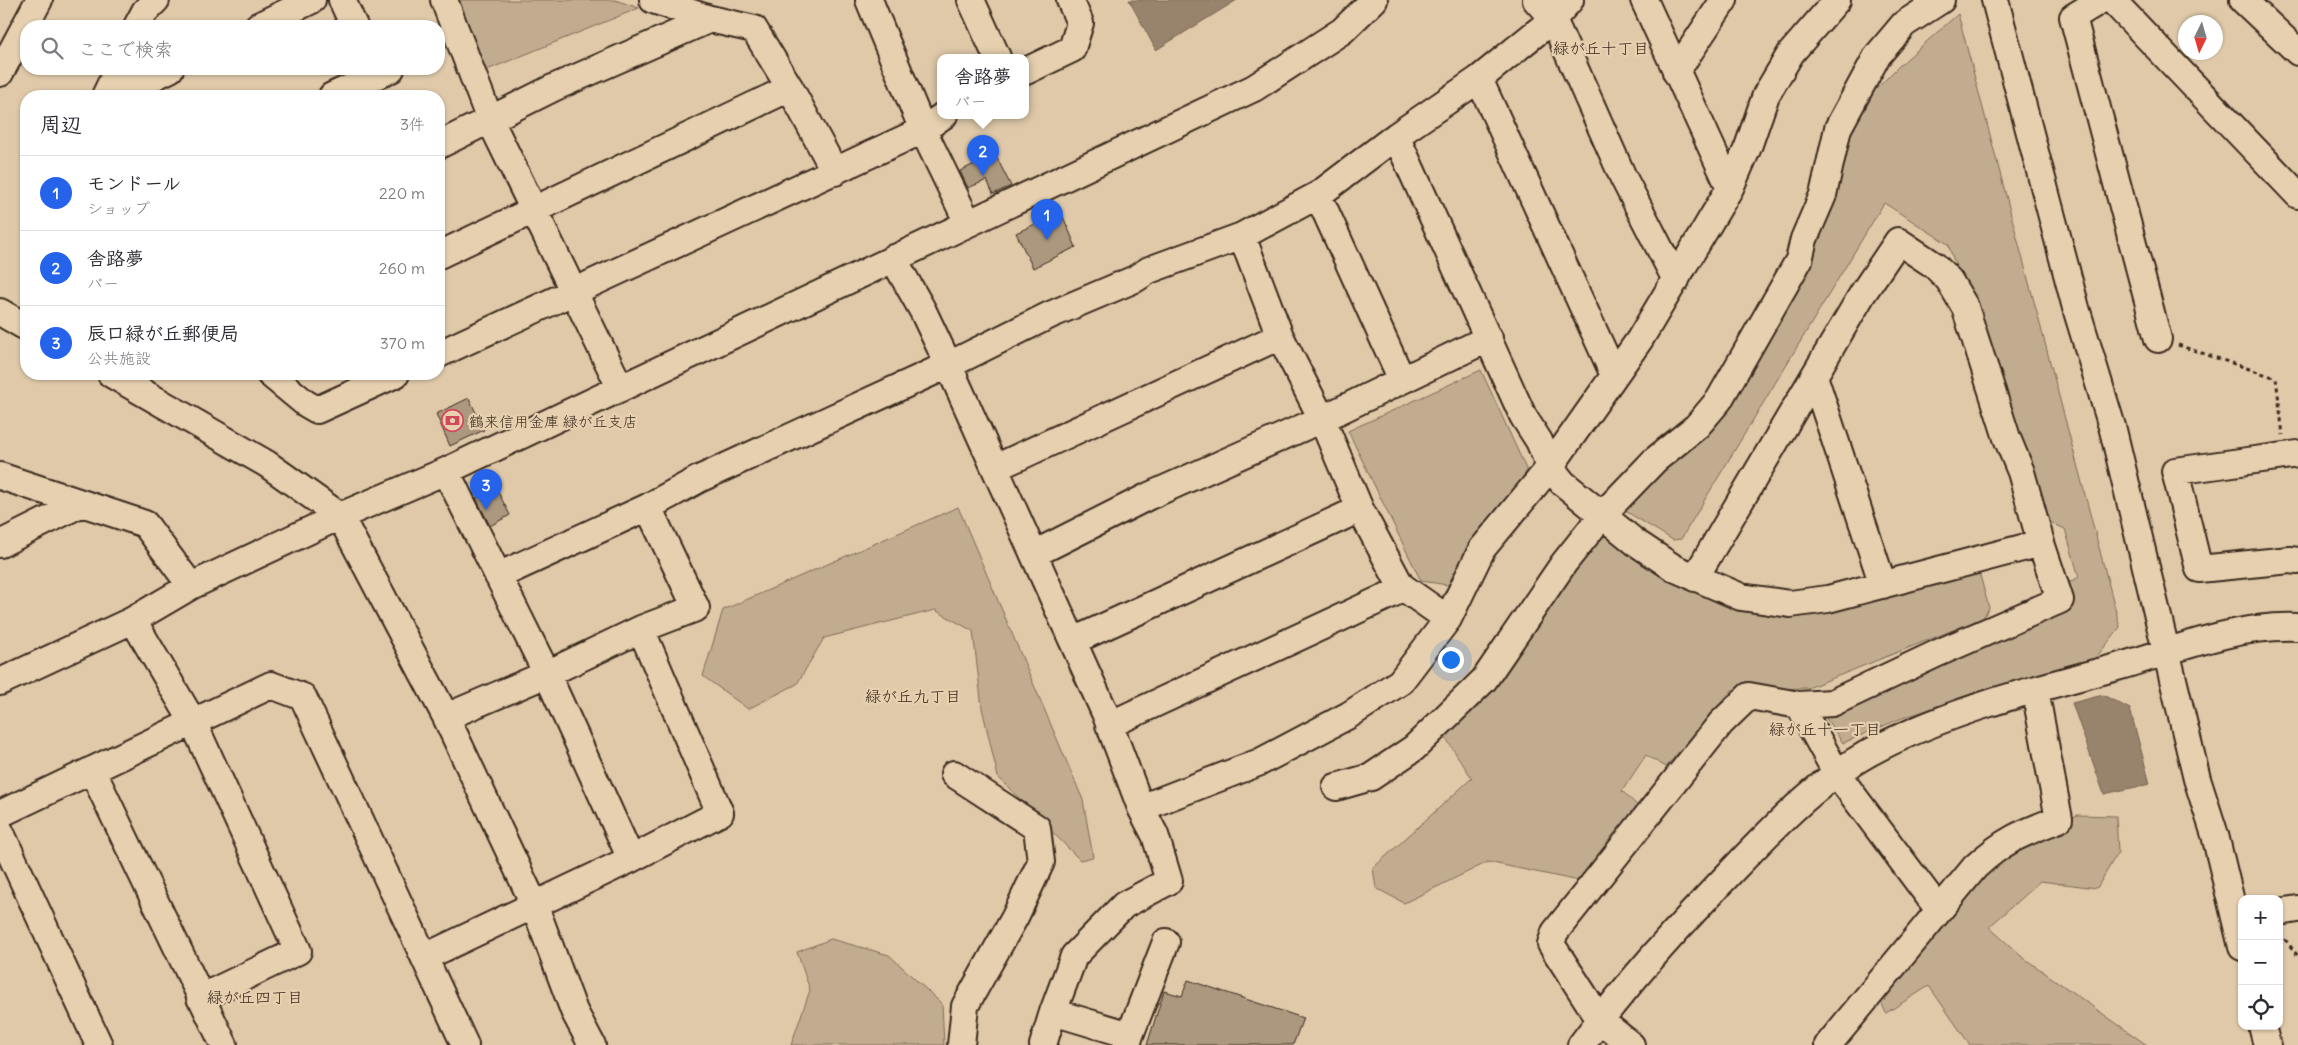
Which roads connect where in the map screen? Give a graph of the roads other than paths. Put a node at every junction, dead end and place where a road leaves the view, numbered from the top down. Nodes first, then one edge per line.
1 (39, 0) edge
2 (156, 0) edge
3 (312, 0) edge
4 (342, 0) edge
5 (444, 0) edge
6 (653, 0) edge
7 (869, 0) edge
8 (971, 0) edge
9 (1070, 0) edge
10 (1374, 0) edge
11 (1536, 0) edge
12 (1644, 0) edge
13 (1724, 0) edge
14 (1837, 0) edge
15 (1941, 0) edge
16 (1995, 0) edge
17 (2101, 0) edge
18 (2112, 0) edge
19 (2243, 0) edge
20 (1562, 10) edge
21 (710, 19) junction
22 (28, 20) edge
23 (140, 20) edge
24 (270, 20) edge
25 (351, 20) edge
26 (20, 36) edge
27 (448, 42) edge
28 (2298, 52) edge
29 (996, 54) edge
30 (1029, 70) edge
31 (1676, 72) junction
32 (0, 73) edge
33 (115, 75) edge
34 (158, 75) edge
35 (373, 75) edge
36 (1479, 79) junction
37 (790, 88) junction
38 (108, 90) edge
39 (126, 90) edge
40 (344, 90) edge
41 (938, 119) edge
42 (490, 120) junction
43 (923, 130) junction
44 (1396, 136) junction
45 (445, 142) edge
46 (835, 172) junction
47 (1730, 188) junction
48 (1318, 195) junction
49 (2298, 195) edge
50 (534, 210) junction
51 (968, 223) junction
52 (1242, 236) junction
53 (445, 252) edge
54 (893, 258) junction
55 (1676, 280) junction
56 (574, 291) junction
57 (0, 312) edge
58 (20, 324) edge
59 (1280, 336) junction
60 (1489, 338) junction
61 (2158, 339) road end
62 (445, 351) edge
63 (948, 364) junction
64 (1614, 375) junction
65 (1814, 376) junction
66 (121, 380) edge
67 (277, 380) edge
68 (383, 380) edge
69 (1402, 380) junction
70 (620, 387) junction
71 (1322, 419) junction
72 (2292, 455) edge
73 (1550, 467) junction
74 (995, 468) junction
75 (446, 471) junction
76 (0, 476) edge
77 (80, 504) junction
78 (648, 507) junction
79 (1360, 509) junction
80 (1603, 514) junction
81 (340, 516) junction
82 (2041, 542) junction
83 (0, 544) edge
84 (1034, 554) junction
85 (2298, 561) edge
86 (498, 576) junction
87 (1696, 578) junction
88 (1883, 585) junction
89 (191, 586) junction
90 (1401, 586) junction
91 (1448, 619) junction
92 (133, 620) junction
93 (2298, 627) edge
94 (641, 629) junction
95 (1073, 641) junction
96 (2166, 653) junction
97 (547, 674) junction
98 (0, 682) edge
99 (2035, 690) junction
100 (1799, 705) junction
101 (446, 717) junction
102 (193, 722) junction
103 (1110, 725) junction
104 (92, 770) junction
105 (954, 774) dead end
106 (1837, 774) junction
107 (1336, 787) dead end
108 (1141, 808) junction
109 (0, 814) edge
110 (0, 831) edge
111 (631, 859) junction
112 (2236, 901) edge
113 (534, 904) junction
114 (2298, 909) edge
115 (1939, 910) junction
116 (2283, 911) edge
117 (2241, 940) edge
118 (1166, 942) dead end
119 (425, 957) junction
120 (200, 998) junction
121 (1053, 1012) junction
122 (1600, 1020) junction
123 (2263, 1030) edge
124 (1129, 1040) edge
125 (100, 1045) edge
126 (224, 1045) edge
127 (465, 1045) edge
128 (592, 1045) edge
129 (961, 1045) edge
130 (1043, 1045) edge
131 (1582, 1045) edge
132 (1631, 1045) edge
133 (1828, 1045) edge
134 (2267, 1045) edge

1 - 22 street
2 - 23 street
3 - 24 street
4 - 25 street
5 - 27 street
6 - 21 street
7 - 43 street
8 - 29 street
9 - 30 street
10 - 51 street
11 - 20 street
12 - 31 street
13 - 31 street
14 - 47 street
15 - 80 street
16 - 96 street
17 - 61 street
18 - 49 street
19 - 28 street
20 - 36 street
20 - 55 street
21 - 37 street
21 - 42 street
26 - 32 street
27 - 42 street
31 - 47 street
33 - 38 street
34 - 39 street
35 - 40 street
36 - 44 street
36 - 64 street
37 - 46 street
37 - 50 street
41 - 43 street
42 - 45 street
42 - 50 street
43 - 46 street
43 - 51 street
44 - 48 street
44 - 60 street
46 - 56 street
47 - 55 street
48 - 52 street
48 - 69 street
50 - 53 street
50 - 56 street
51 - 54 street
52 - 59 street
52 - 63 street
54 - 63 street
54 - 70 street
55 - 64 street
56 - 62 street
56 - 70 street
57 - 58 street
59 - 71 street
59 - 74 street
60 - 69 street
60 - 73 street
63 - 74 street
63 - 78 street
64 - 73 street
65 - 82 street
65 - 87 street
65 - 88 street
66 - 81 street
67 - 68 street
69 - 71 street
70 - 75 street
71 - 79 street
71 - 84 street
72 - 85 street
73 - 80 street
73 - 91 street
74 - 84 street
75 - 81 street
75 - 86 street
76 - 77 street
77 - 83 street
77 - 89 street
78 - 86 street
78 - 94 street
79 - 90 street
79 - 95 street
80 - 87 street
80 - 107 street
81 - 89 street
81 - 101 street
82 - 88 street
82 - 100 street
84 - 95 street
86 - 97 street
87 - 88 street
89 - 92 street
90 - 91 street
90 - 103 street
91 - 108 street
92 - 98 street
92 - 102 street
93 - 96 street
94 - 97 street
94 - 111 street
95 - 103 street
96 - 99 street
96 - 112 street
97 - 101 street
97 - 111 street
99 - 106 street
99 - 115 street
100 - 106 street
100 - 122 street
101 - 113 street
102 - 104 street
102 - 119 street
102 - 120 street
103 - 108 street
104 - 109 street
104 - 120 street
105 - 129 street
106 - 115 street
106 - 122 street
108 - 121 street
110 - 125 street
111 - 113 street
112 - 117 street
113 - 119 street
113 - 128 street
114 - 116 street
115 - 133 street
118 - 124 street
119 - 127 street
120 - 126 street
121 - 124 street
121 - 130 street
122 - 131 street
122 - 132 street
123 - 134 street

